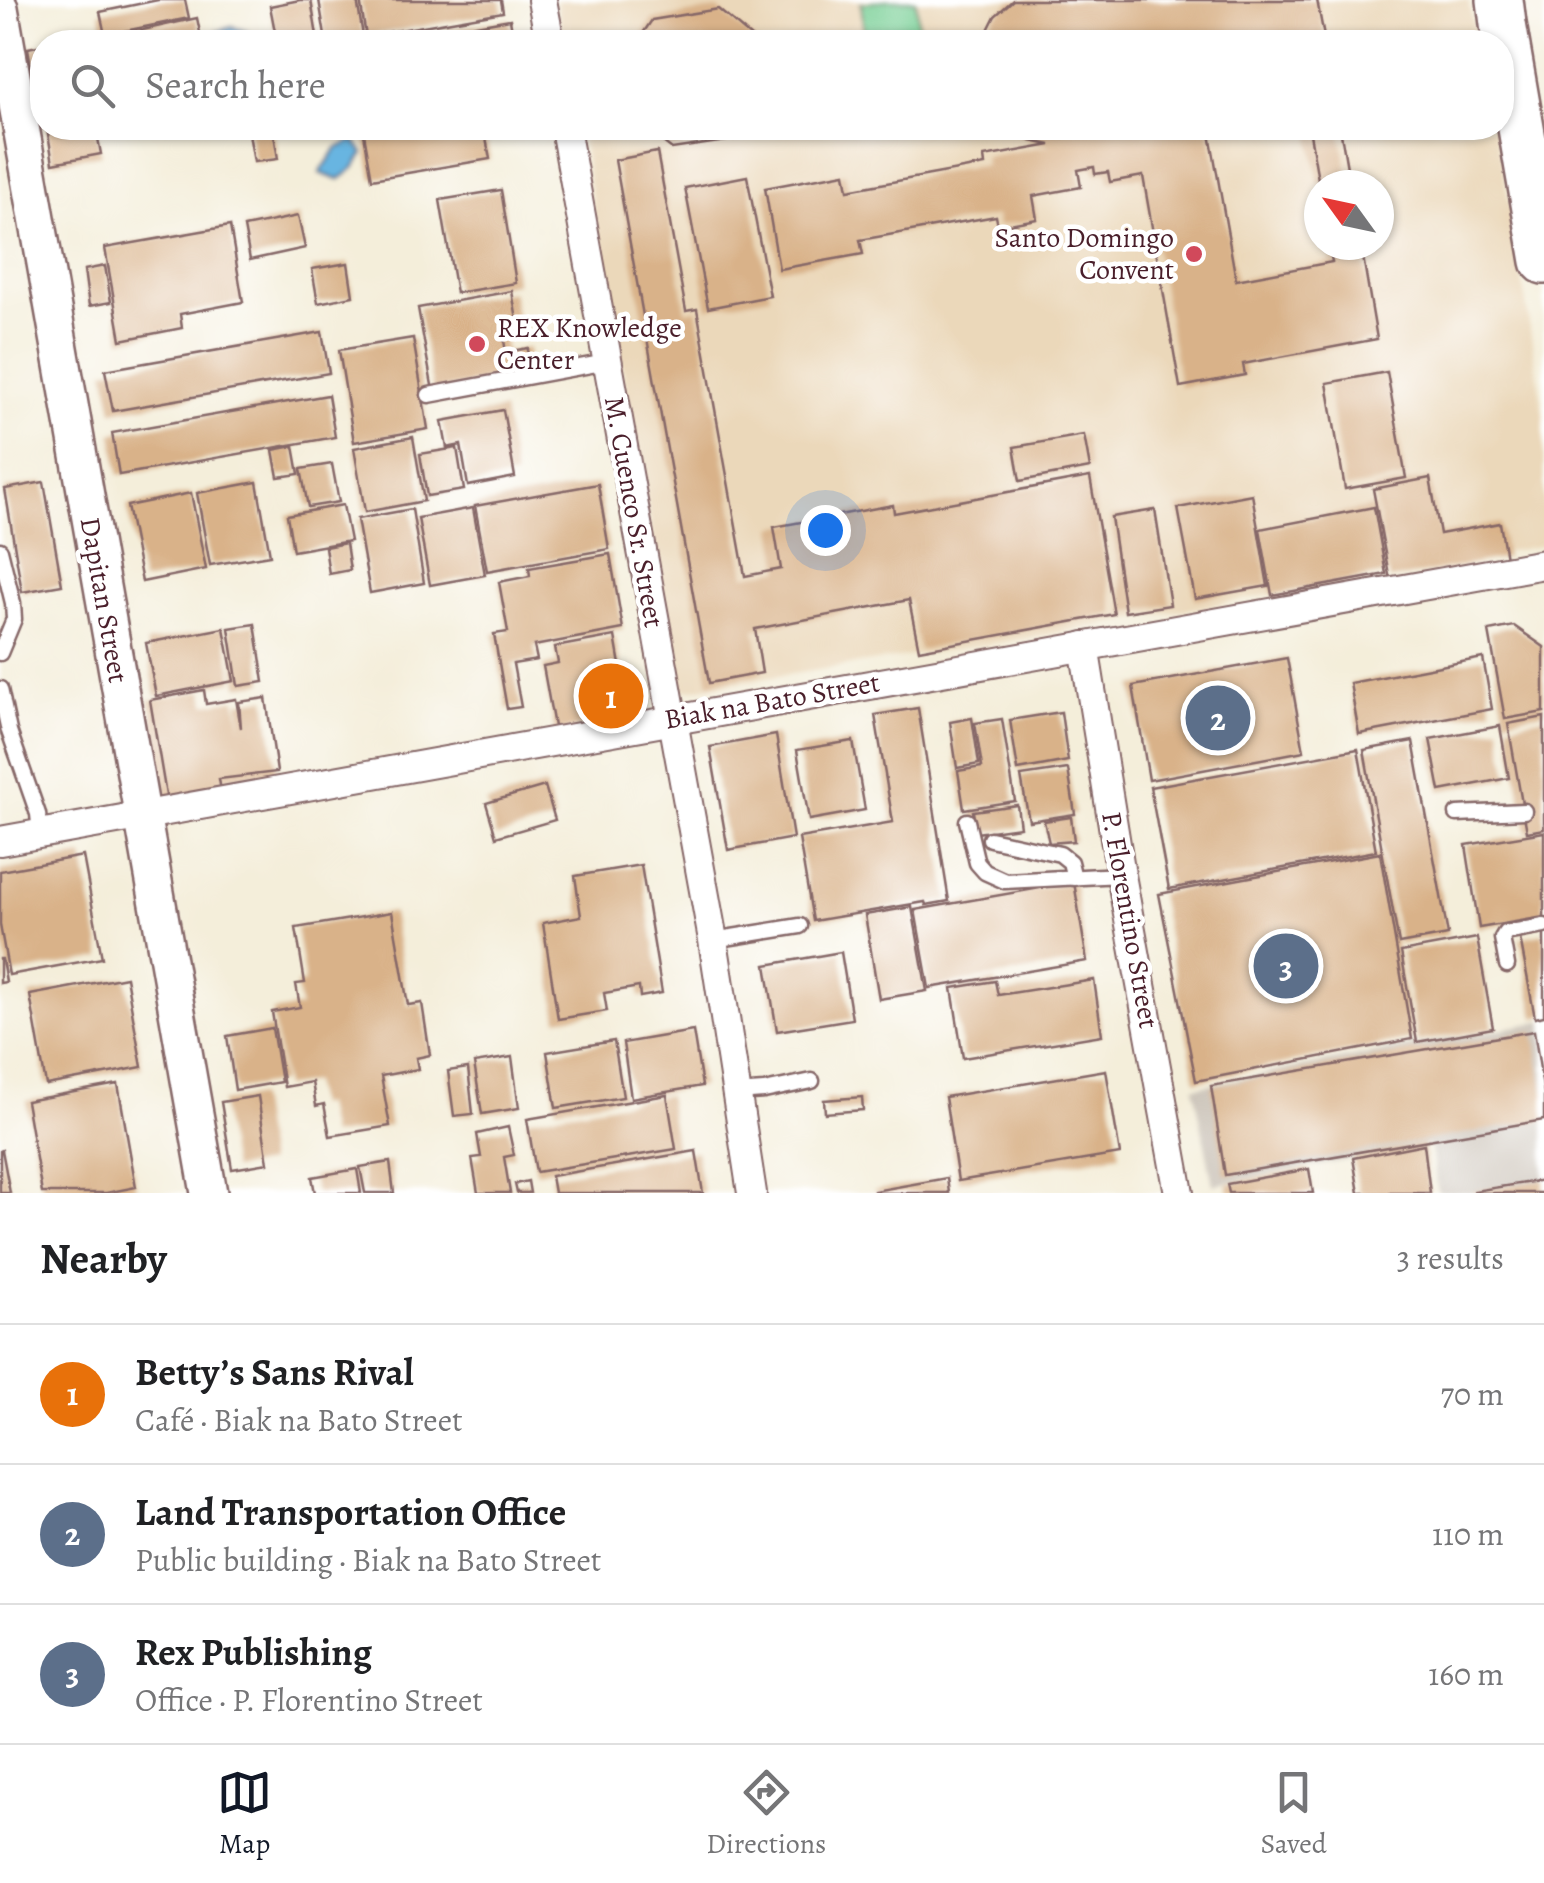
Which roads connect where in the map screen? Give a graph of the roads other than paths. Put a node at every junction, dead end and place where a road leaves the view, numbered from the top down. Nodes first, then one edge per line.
1 (542, 0) edge
2 (0, 8) edge
3 (548, 30) edge
4 (1514, 88) edge
5 (567, 140) edge
6 (1544, 261) edge
7 (607, 362) junction
8 (428, 396) dead end
9 (0, 550) edge
10 (1544, 564) edge
11 (1084, 646) junction
12 (0, 653) edge
13 (0, 689) edge
14 (672, 719) junction
15 (1524, 810) dead end
16 (1457, 814) dead end
17 (142, 816) junction
18 (967, 821) dead end
19 (40, 833) junction
20 (990, 839) dead end
21 (0, 840) edge
22 (1121, 875) junction
23 (1074, 878) junction
24 (800, 926) dead end
25 (1544, 926) edge
26 (713, 940) junction
27 (1507, 965) dead end
28 (812, 1081) dead end
29 (736, 1093) junction
30 (209, 1193) edge
31 (752, 1193) edge
32 (1179, 1193) edge

1 - 3 street
2 - 17 street, Dapitan Street
4 - 6 main road
5 - 7 street, M. Cuenco Sr. Street
7 - 8 lane
7 - 14 street, M. Cuenco Sr. Street
9 - 12 lane
10 - 11 street, Biak na Bato Street
11 - 14 street, Biak na Bato Street
11 - 22 street, P. Florentino Street
13 - 19 lane
14 - 17 street, Biak na Bato Street
14 - 26 street, M. Cuenco Sr. Street
15 - 16 lane
17 - 19 street, Biak na Bato Street
17 - 30 street, Dapitan Street
18 - 23 lane
19 - 21 street, Biak na Bato Street
20 - 23 lane
22 - 23 lane
22 - 32 street, P. Florentino Street
24 - 26 lane
25 - 27 lane
26 - 29 street, M. Cuenco Sr. Street
28 - 29 lane
29 - 31 street, M. Cuenco Sr. Street

